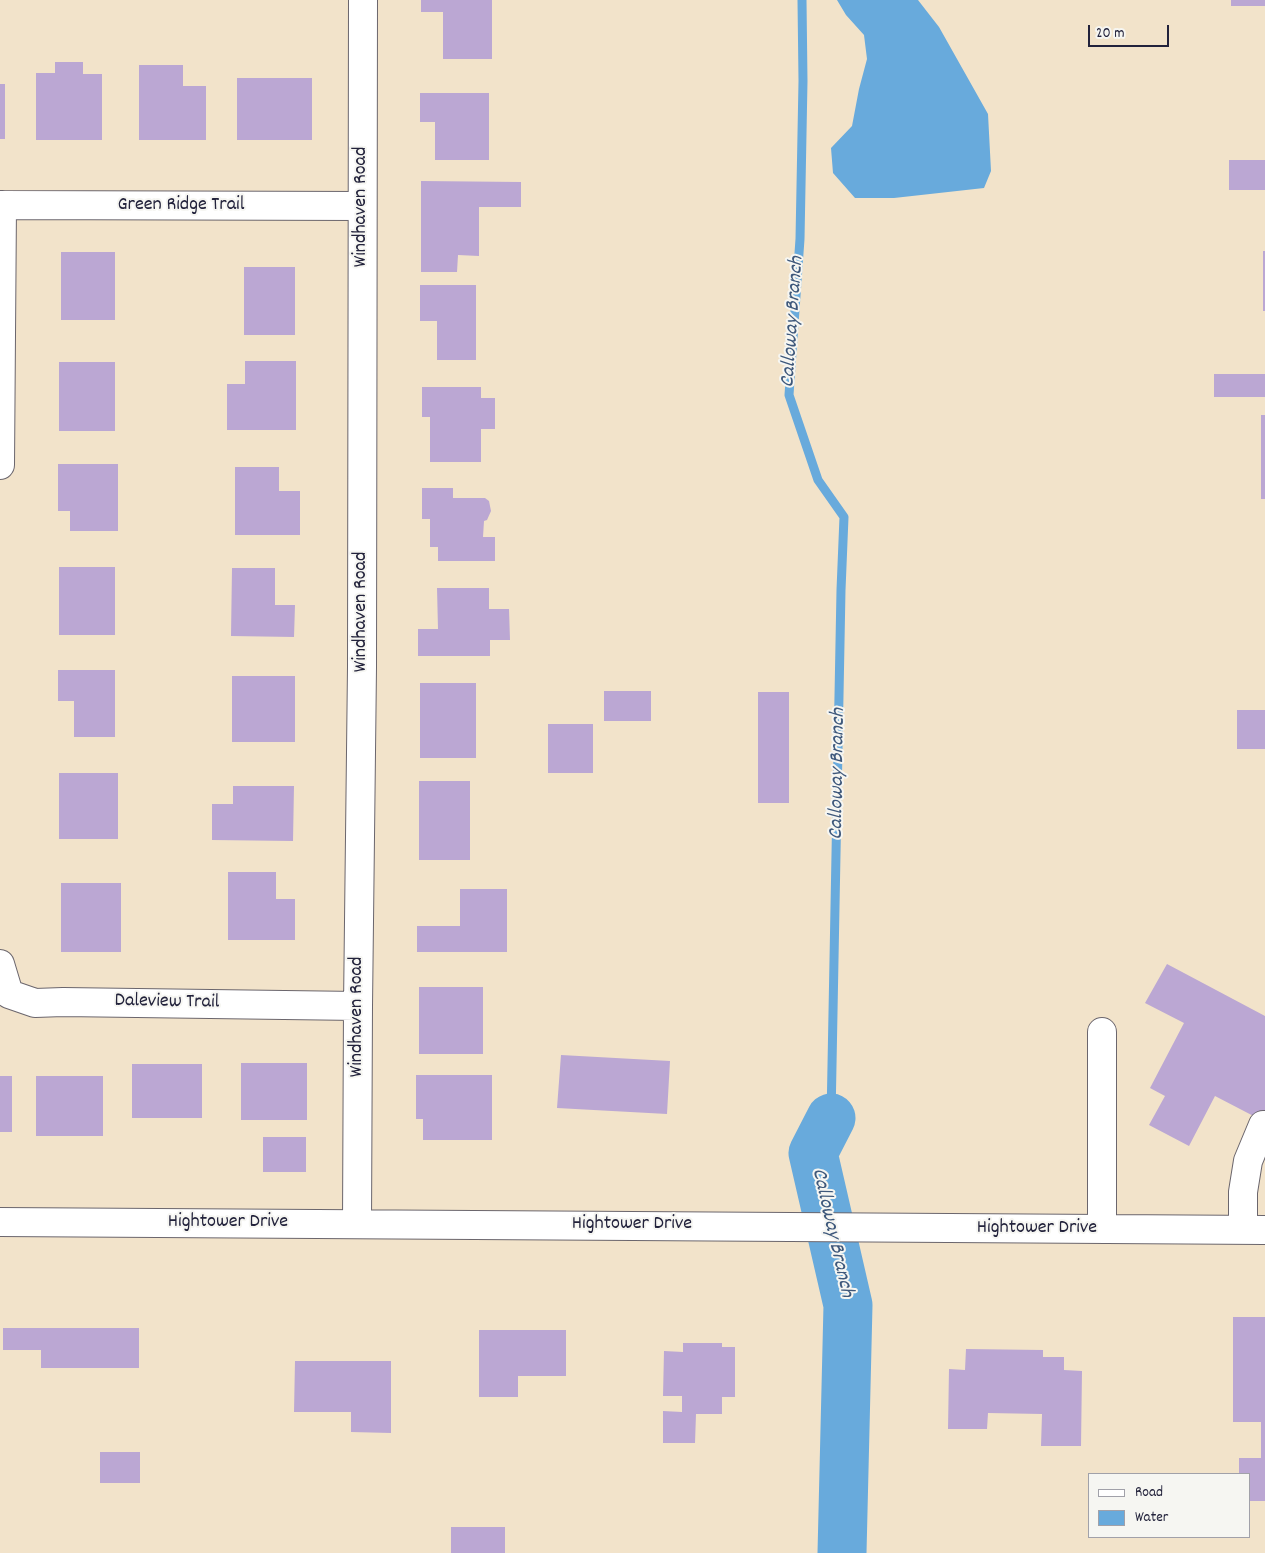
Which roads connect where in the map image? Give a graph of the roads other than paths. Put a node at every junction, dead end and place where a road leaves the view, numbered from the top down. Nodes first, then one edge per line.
1 (363, 0) edge
2 (1, 205) edge
3 (362, 206) junction
4 (0, 465) edge
5 (0, 964) edge
6 (358, 1006) junction
7 (1102, 1032) dead end
8 (1263, 1125) dead end
9 (0, 1222) edge
10 (357, 1223) junction
11 (1102, 1230) junction
12 (1254, 1230) edge

1 - 3 street, Windhaven Road
2 - 3 street, Green Ridge Trail
2 - 4 street
3 - 6 street, Windhaven Road
5 - 6 street, Daleview Trail
6 - 10 street, Windhaven Road
7 - 11 street
8 - 12 street
9 - 10 street, Hightower Drive
10 - 11 street, Hightower Drive
11 - 12 street, Hightower Drive

